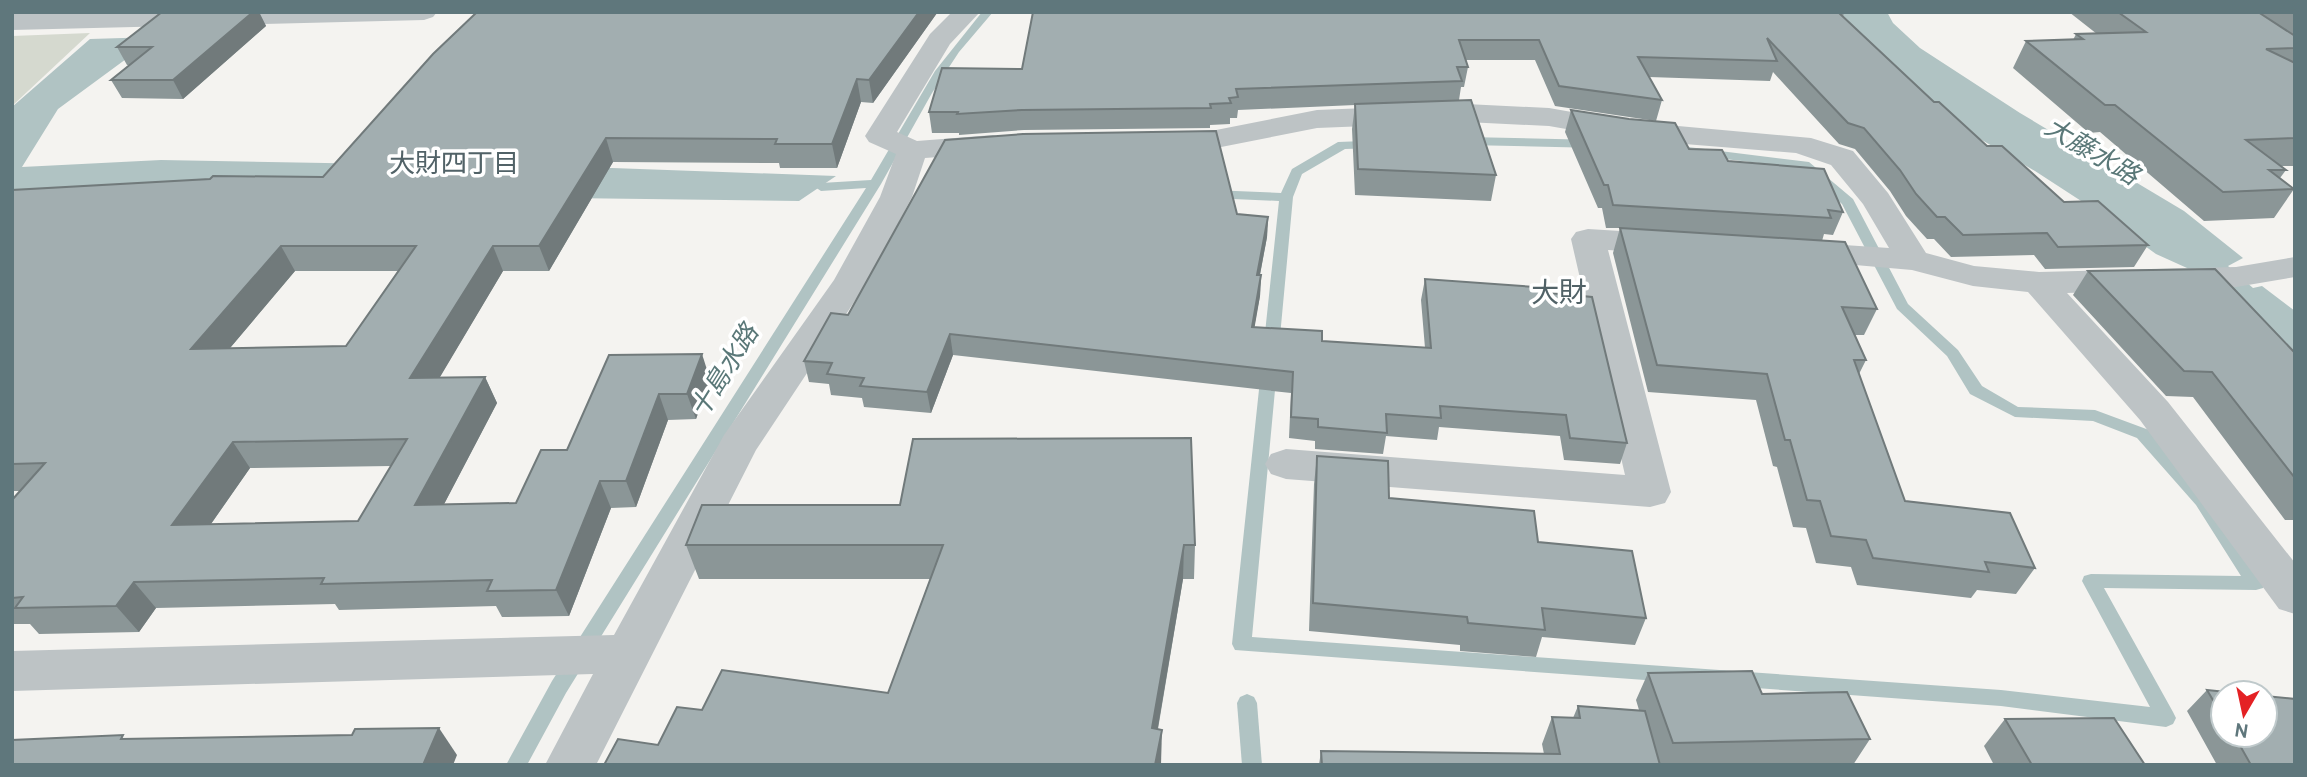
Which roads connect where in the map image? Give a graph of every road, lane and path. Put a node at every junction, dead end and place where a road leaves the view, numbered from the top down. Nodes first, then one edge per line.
1 (424, 12) edge
2 (967, 12) edge
3 (12, 22) edge
4 (1131, 141) edge
5 (1024, 142) edge
6 (896, 143) junction
7 (1698, 246) edge
8 (1767, 250) edge
9 (1890, 259) junction
10 (2284, 269) edge
11 (2039, 283) junction
12 (1286, 464) dead end
13 (2295, 596) edge
14 (626, 654) junction
15 (12, 671) edge
16 (570, 765) edge

1 - 3 street
2 - 6 street
4 - 9 street
5 - 6 street
6 - 14 street
7 - 12 street
8 - 9 street
9 - 11 street
10 - 11 street
11 - 13 street
14 - 15 street
14 - 16 street

